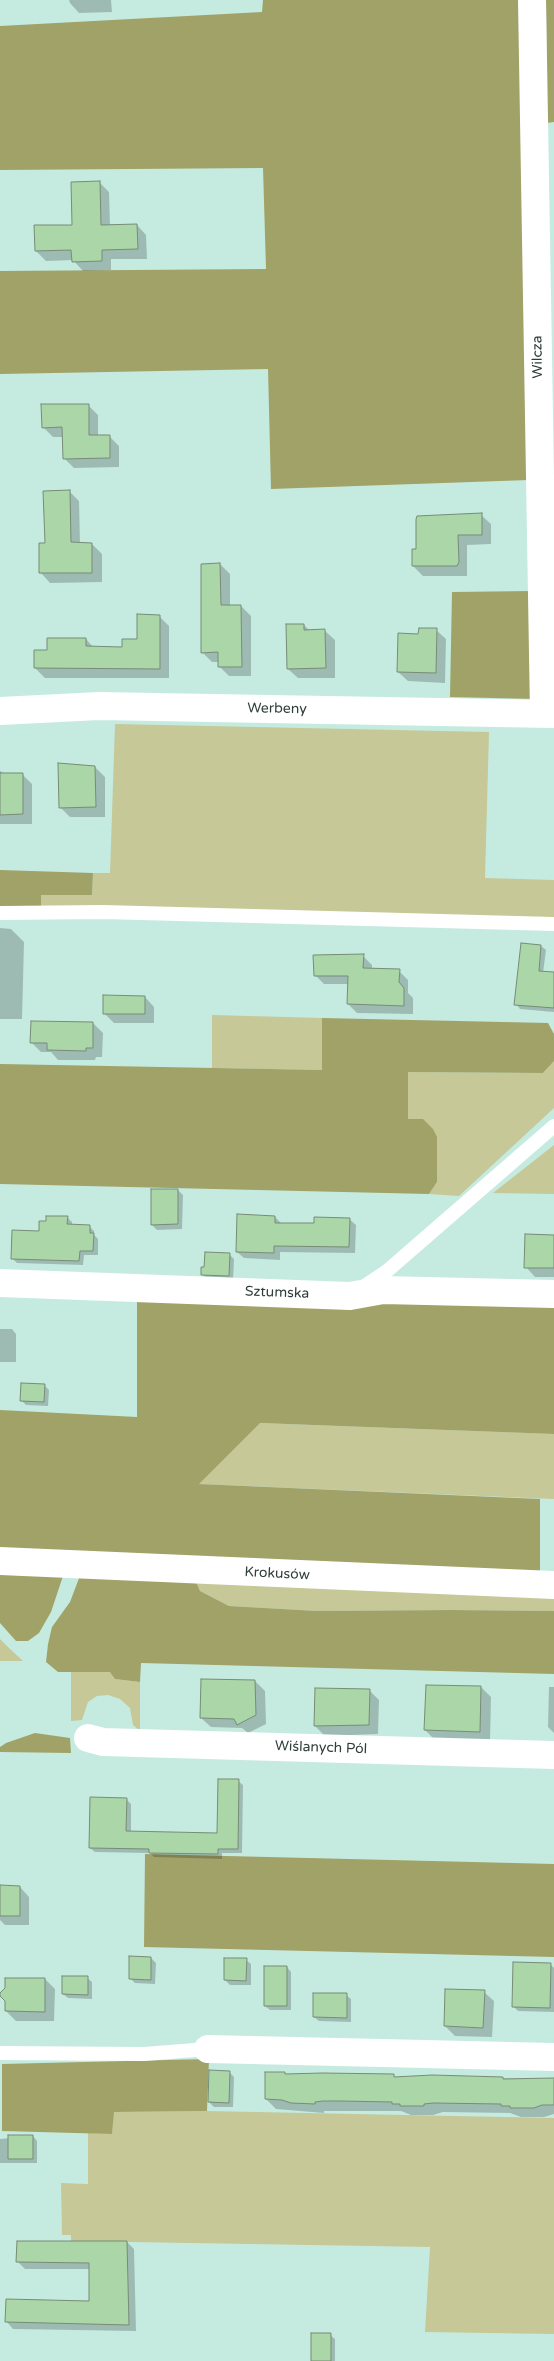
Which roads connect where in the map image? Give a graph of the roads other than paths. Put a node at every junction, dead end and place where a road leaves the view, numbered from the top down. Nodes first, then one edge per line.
1 (532, 0) edge
2 (0, 711) edge
3 (549, 714) edge
4 (0, 913) edge
5 (554, 924) edge
6 (554, 1126) edge
7 (0, 1283) edge
8 (554, 1294) edge
9 (350, 1296) junction
10 (0, 1562) edge
11 (554, 1585) edge
12 (88, 1738) dead end
13 (554, 1755) edge
14 (208, 2048) joint
15 (0, 2053) edge
16 (554, 2056) edge

1 - 3 street, Wilcza
2 - 3 street, Werbeny
4 - 5 lane
6 - 9 lane
7 - 9 street, Sztumska
8 - 9 street, Sztumska
10 - 11 street, Krokusów
12 - 13 street, Wiślanych Pól
14 - 15 lane
14 - 16 street

